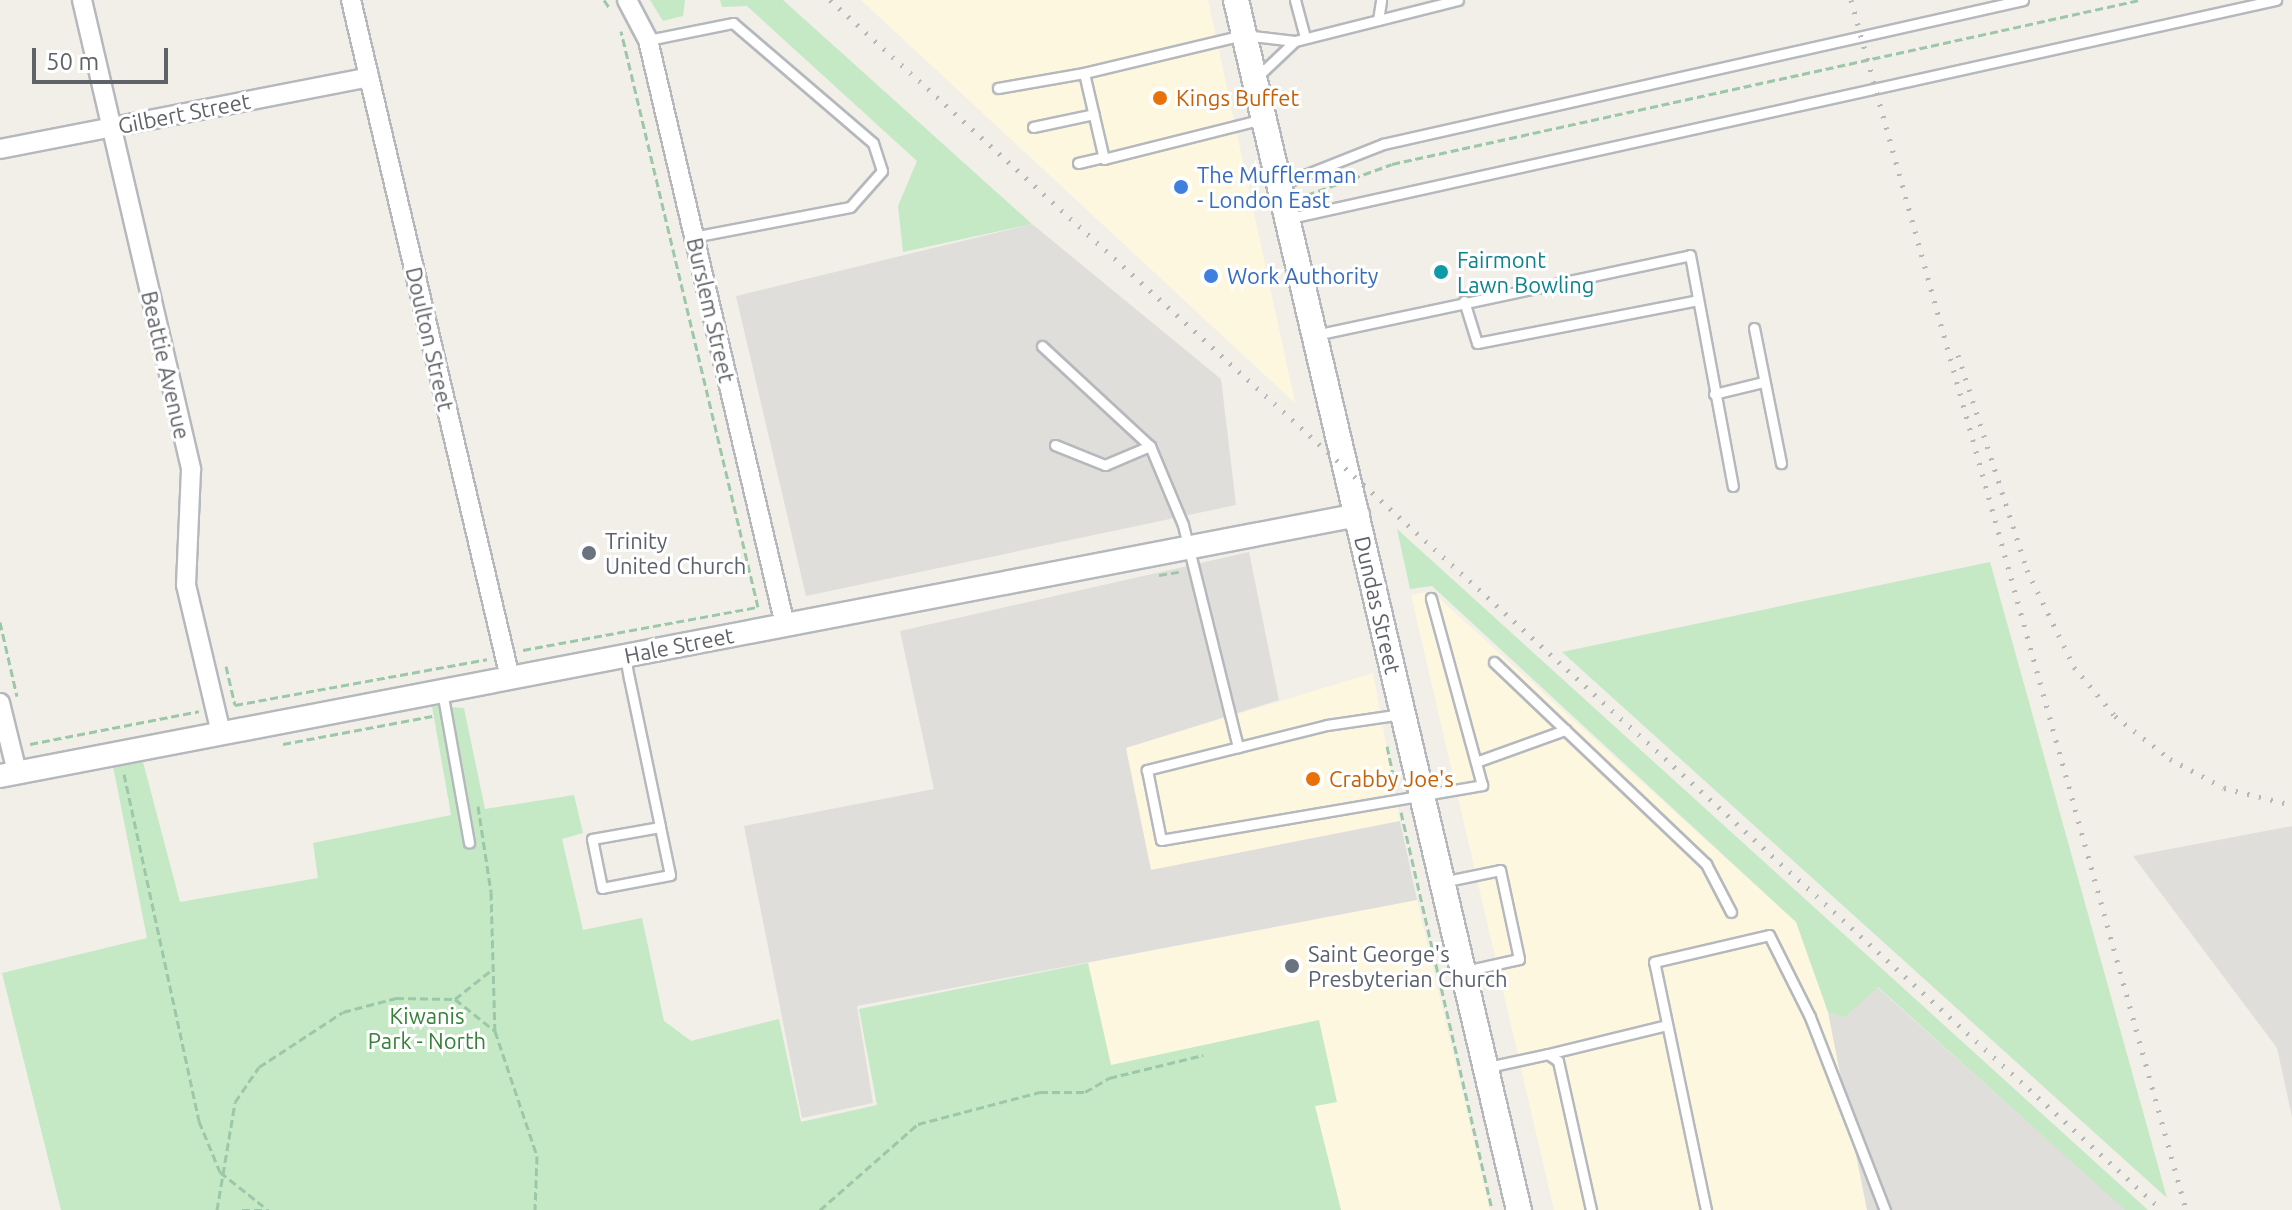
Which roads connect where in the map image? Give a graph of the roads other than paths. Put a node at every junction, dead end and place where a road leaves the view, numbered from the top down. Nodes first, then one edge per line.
1 (82, 0) edge
2 (351, 0) edge
3 (627, 0) edge
4 (1236, 0) edge
5 (1295, 0) edge
6 (1381, 0) edge
7 (1458, 0) edge
8 (2023, 0) edge
9 (2276, 0) edge
10 (1378, 20) junction
11 (1244, 35) junction
12 (1300, 39) junction
13 (648, 40) junction
14 (1084, 73) junction
15 (369, 77) junction
16 (1257, 77) junction
17 (998, 88) dead end
18 (1094, 114) junction
19 (1263, 119) junction
20 (111, 127) junction
21 (1033, 127) dead end
22 (0, 149) edge
23 (1103, 157) junction
24 (1078, 163) dead end
25 (1278, 185) junction
26 (1287, 219) junction
27 (693, 237) junction
28 (1698, 300) junction
29 (1464, 301) junction
30 (1754, 328) dead end
31 (1315, 335) junction
32 (1042, 346) dead end
33 (1763, 382) junction
34 (1714, 394) junction
35 (1055, 445) dead end
36 (1150, 446) junction
37 (1781, 463) dead end
38 (1733, 486) dead end
39 (1358, 515) junction
40 (1190, 548) junction
41 (1431, 598) dead end
42 (785, 625) junction
43 (625, 656) junction
44 (1494, 662) dead end
45 (510, 678) junction
46 (442, 691) junction
47 (9, 701) edge
48 (1392, 716) junction
49 (1565, 730) junction
50 (221, 733) junction
51 (1238, 747) junction
52 (1476, 762) junction
53 (8, 774) edge
54 (1407, 794) junction
55 (660, 827) junction
56 (469, 843) dead end
57 (1439, 883) junction
58 (1731, 912) dead end
59 (1461, 972) junction
60 (1667, 1025) junction
61 (1548, 1054) junction
62 (1484, 1068) junction
63 (1519, 1210) edge
64 (1591, 1210) edge
65 (1706, 1210) edge
66 (1885, 1210) edge

1 - 20 street, Beattie Avenue
2 - 15 street, Doulton Street
3 - 13 street, Burslem Street
4 - 11 main road, Dundas Street
5 - 12 lane
6 - 10 lane
7 - 10 lane
8 - 25 lane
9 - 26 lane
10 - 12 lane
11 - 12 lane
11 - 14 lane
11 - 16 main road, Dundas Street
12 - 16 lane
13 - 27 street, Burslem Street
13 - 27 lane
14 - 17 lane
14 - 18 lane
15 - 20 street, Gilbert Street
15 - 45 street, Doulton Street
16 - 19 main road, Dundas Street
18 - 21 lane
18 - 23 lane
19 - 23 lane
19 - 25 main road, Dundas Street
20 - 22 street, Gilbert Street
20 - 50 street, Beattie Avenue
23 - 24 lane
25 - 26 main road, Dundas Street
26 - 31 main road, Dundas Street
27 - 42 street, Burslem Street
28 - 29 lane
28 - 29 lane
28 - 34 lane
29 - 31 lane
30 - 33 lane
31 - 39 main road, Dundas Street
32 - 36 lane
33 - 34 lane
33 - 37 lane
34 - 38 lane
35 - 36 lane
36 - 40 lane
39 - 40 street, Hale Street
39 - 48 main road, Dundas Street
40 - 42 street, Hale Street
40 - 51 lane
41 - 52 lane
42 - 43 street, Hale Street
43 - 45 street, Hale Street
43 - 55 lane
44 - 49 lane
45 - 46 street, Hale Street
46 - 50 street, Hale Street
46 - 56 lane
47 - 53 street
48 - 51 lane
48 - 54 main road, Dundas Street
49 - 52 lane
49 - 58 lane
50 - 53 street, Hale Street
51 - 54 lane
52 - 54 lane
54 - 57 main road, Dundas Street
55 - 55 lane
57 - 59 main road, Dundas Street
57 - 59 lane
59 - 62 main road, Dundas Street
60 - 61 lane
60 - 65 lane
60 - 66 lane
61 - 62 lane
61 - 64 lane
62 - 63 main road, Dundas Street

